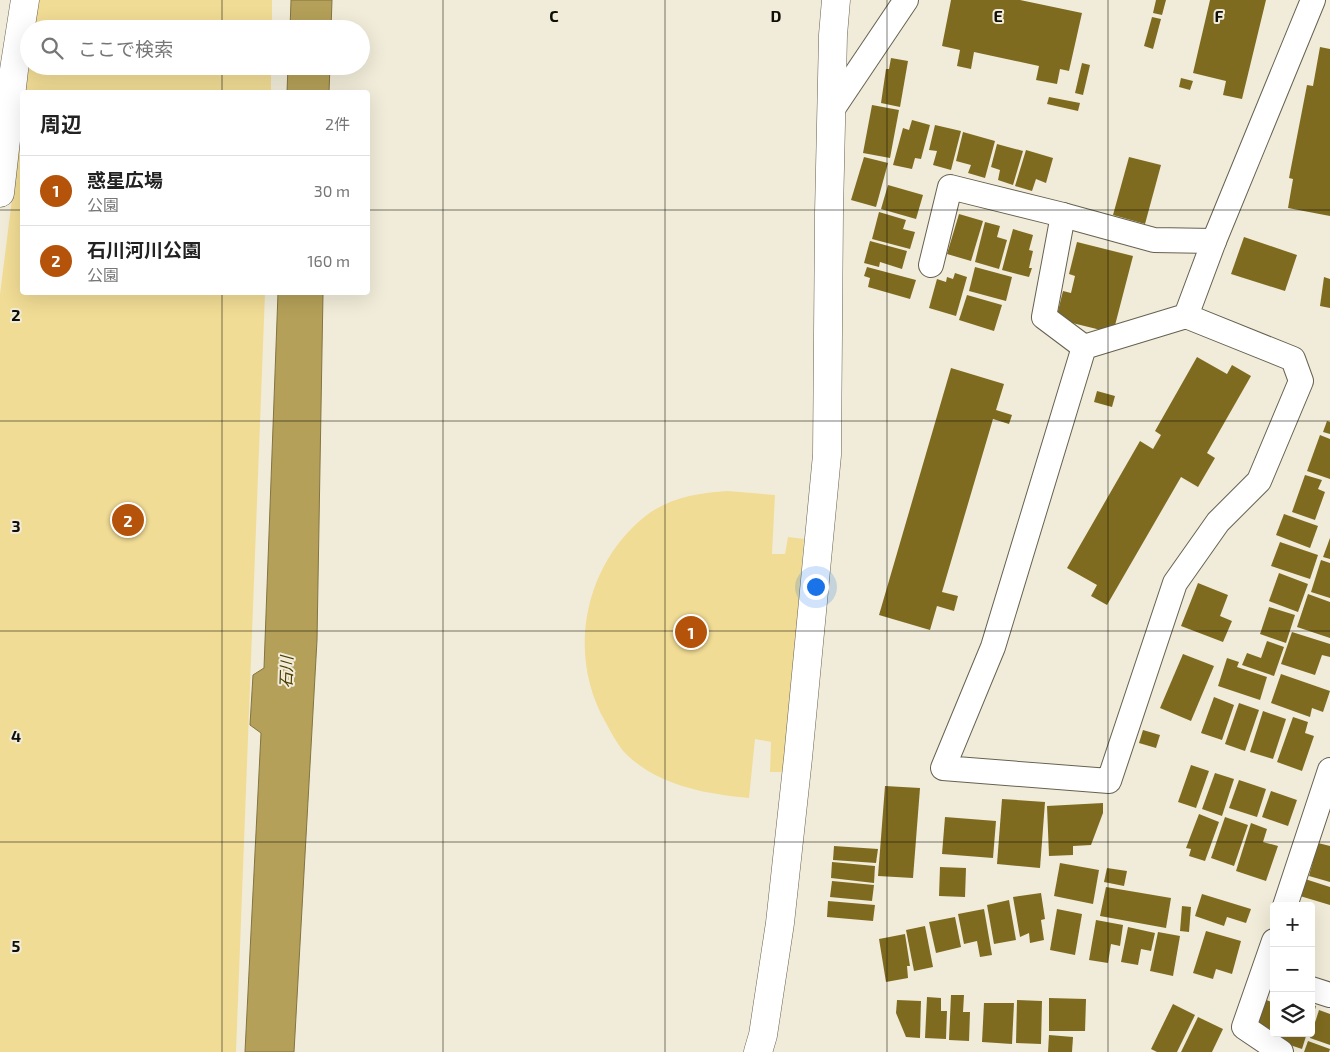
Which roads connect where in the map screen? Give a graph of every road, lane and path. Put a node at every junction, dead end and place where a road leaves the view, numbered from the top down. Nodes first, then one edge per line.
1 (25, 0) edge
2 (836, 0) edge
3 (906, 0) edge
4 (1313, 0) edge
5 (22, 20) edge
6 (20, 32) edge
7 (832, 110) junction
8 (0, 193) edge
9 (1062, 215) junction
10 (1214, 241) junction
11 (931, 265) dead end
12 (1186, 316) junction
13 (1084, 346) junction
14 (1330, 770) edge
15 (1286, 902) edge
16 (1273, 947) edge
17 (1268, 975) edge
18 (1315, 990) edge
19 (1330, 995) edge
20 (758, 1052) edge
21 (1281, 1052) edge

1 - 5 street
2 - 7 street
3 - 7 street
4 - 10 street
6 - 8 street
7 - 20 street
9 - 10 street
9 - 11 street
9 - 13 street
10 - 12 street
12 - 13 street
12 - 13 street
14 - 15 street
16 - 17 street
17 - 21 street
18 - 19 street

